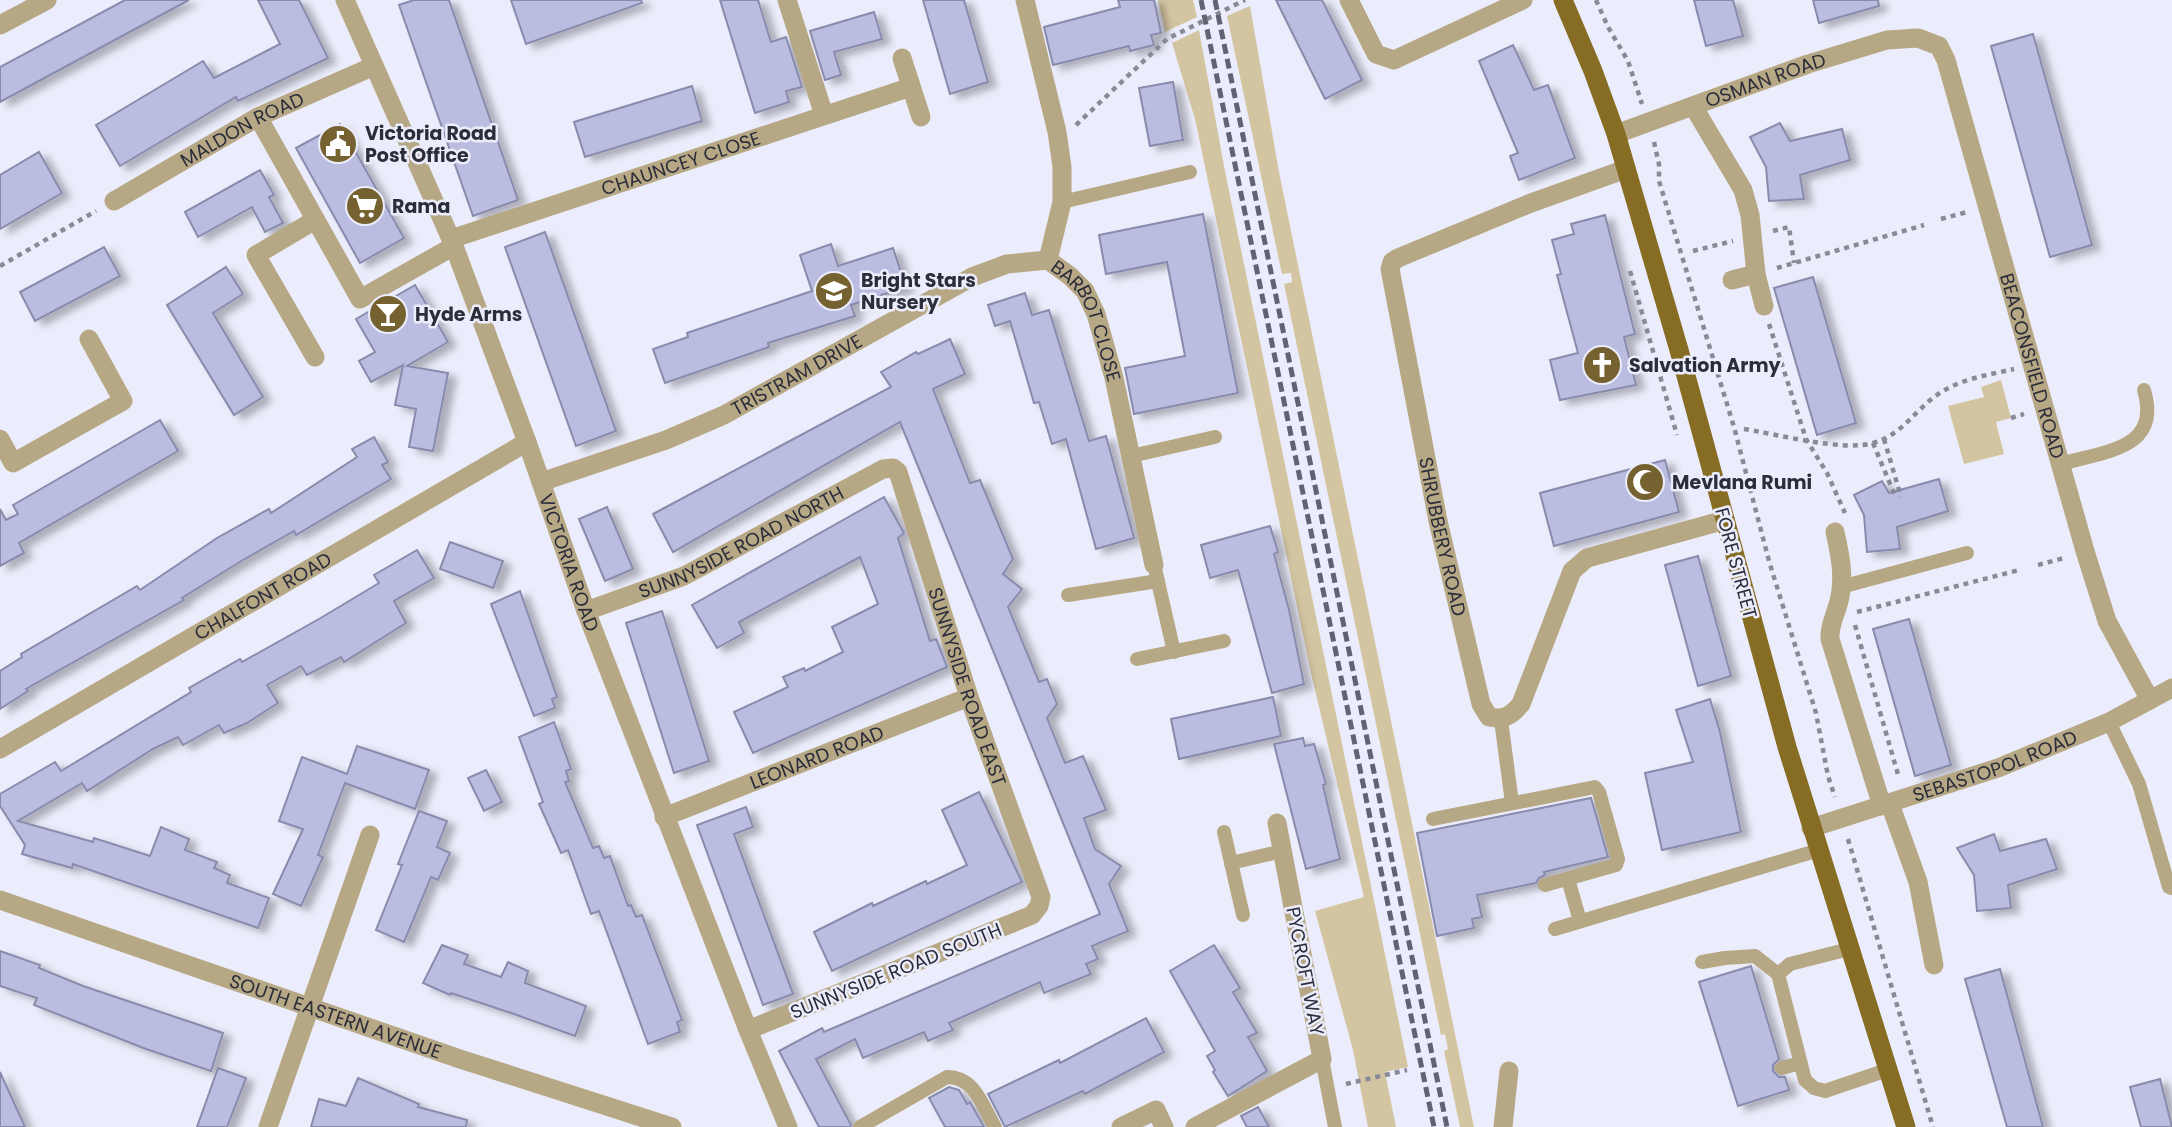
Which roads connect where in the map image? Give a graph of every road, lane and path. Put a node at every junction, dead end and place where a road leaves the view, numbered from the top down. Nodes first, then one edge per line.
1 (47, 0) edge
2 (345, 0) edge
3 (787, 0) edge
4 (1024, 0) edge
5 (1245, 0) edge
6 (1349, 0) edge
7 (1523, 0) edge
8 (1563, 0) edge
9 (1596, 0) edge
10 (0, 25) edge
11 (1918, 38) joint
12 (902, 58) dead end
13 (374, 66) junction
14 (911, 87) junction
15 (1693, 106) junction
16 (1644, 110) dead end
17 (824, 115) junction
18 (258, 117) junction
19 (921, 117) dead end
20 (1057, 132) junction
21 (1616, 134) junction
22 (1653, 134) dead end
23 (1626, 169) junction
24 (1189, 172) dead end
25 (114, 201) joint
26 (1062, 202) junction
27 (315, 220) junction
28 (1924, 225) dead end
29 (1753, 236) junction
30 (453, 243) junction
31 (1693, 251) dead end
32 (1048, 260) junction
33 (1794, 263) junction
34 (0, 266) edge
35 (1629, 268) dead end
36 (1756, 274) junction
37 (1732, 280) dead end
38 (1764, 306) dead end
39 (89, 339) dead end
40 (315, 357) dead end
41 (2033, 363) junction
42 (2144, 390) dead end
43 (1744, 429) dead end
44 (1215, 437) dead end
45 (1677, 437) dead end
46 (0, 439) edge
47 (1884, 439) junction
48 (527, 442) junction
49 (1873, 443) junction
50 (1131, 456) junction
51 (2061, 464) junction
52 (893, 468) joint
53 (541, 482) junction
54 (1725, 520) junction
55 (1835, 532) dead end
56 (1967, 553) dead end
57 (2019, 570) dead end
58 (1156, 573) junction
59 (1841, 587) junction
60 (1068, 595) dead end
61 (586, 611) junction
62 (1833, 619) junction
63 (1224, 641) dead end
64 (1174, 652) junction
65 (1137, 659) dead end
66 (2172, 688) edge
67 (969, 697) junction
68 (2150, 700) junction
69 (1501, 720) junction
70 (2109, 722) junction
71 (0, 749) edge
72 (1512, 803) junction
73 (1886, 805) junction
74 (664, 817) junction
75 (1842, 818) junction
76 (1433, 819) dead end
77 (1277, 823) dead end
78 (1811, 828) junction
79 (1224, 832) dead end
80 (370, 835) dead end
81 (1819, 850) junction
82 (1282, 851) junction
83 (1231, 863) junction
84 (1568, 879) junction
85 (1545, 885) dead end
86 (2172, 888) edge
87 (0, 900) edge
88 (1040, 906) joint
89 (1243, 915) dead end
90 (1580, 921) junction
91 (1555, 929) dead end
92 (1849, 949) junction
93 (1702, 962) dead end
94 (1934, 965) dead end
95 (1778, 974) junction
96 (311, 1006) junction
97 (748, 1030) junction
98 (1322, 1059) junction
99 (1800, 1063) junction
100 (1782, 1068) dead end
101 (1407, 1070) dead end
102 (1887, 1070) junction
103 (1508, 1071) dead end
104 (1328, 1088) junction
105 (268, 1127) edge
106 (672, 1127) edge
107 (788, 1127) edge
108 (860, 1127) edge
109 (995, 1127) edge
110 (1121, 1127) edge
111 (1164, 1127) edge
112 (1195, 1127) edge
113 (1335, 1127) edge
114 (1503, 1127) edge
115 (1906, 1127) edge
116 (1933, 1127) edge

1 - 10 street
2 - 13 street, VICTORIA ROAD
3 - 17 street
4 - 20 street, BARBOT CLOSE
5 - 20 path
6 - 7 street
8 - 21 main road, FORE STREET
9 - 16 path
11 - 15 street, OSMAN ROAD
11 - 41 street, BEACONSFIELD ROAD
12 - 14 street
13 - 18 street, MALDON ROAD
13 - 30 street, VICTORIA ROAD
14 - 17 street, CHAUNCEY CLOSE
14 - 19 street
15 - 21 street, OSMAN ROAD
15 - 29 street
17 - 30 street, CHAUNCEY CLOSE
18 - 25 street, MALDON ROAD
18 - 27 street
20 - 26 street, BARBOT CLOSE
21 - 23 main road, FORE STREET
22 - 75 path, FORE STREET
23 - 54 main road, FORE STREET
23 - 69 street, SHRUBBERY ROAD
24 - 26 lane
25 - 34 path
26 - 32 street, BARBOT CLOSE
27 - 30 street, CHAUNCEY CLOSE
27 - 40 street
28 - 33 path
29 - 31 path
29 - 33 path
29 - 36 street
30 - 48 street, VICTORIA ROAD
32 - 50 street, BARBOT CLOSE
32 - 53 street, TRISTRAM DRIVE
33 - 36 path
35 - 45 path
36 - 37 street
36 - 38 street
39 - 46 street
41 - 47 path
41 - 51 street, BEACONSFIELD ROAD
42 - 51 lane
43 - 49 path
44 - 50 lane
47 - 49 path
47 - 49 path
48 - 53 street, VICTORIA ROAD
48 - 71 street, CHALFONT ROAD
50 - 58 street, BARBOT CLOSE
51 - 68 street, BEACONSFIELD ROAD
52 - 61 street, SUNNYSIDE ROAD NORTH
52 - 67 street, SUNNYSIDE ROAD EAST
53 - 61 street, VICTORIA ROAD
54 - 69 street
54 - 78 main road, FORE STREET
55 - 59 street
56 - 59 lane
57 - 62 path
58 - 60 lane
58 - 64 lane
59 - 62 street
61 - 74 street, VICTORIA ROAD
62 - 73 street
63 - 64 lane
64 - 65 lane
66 - 68 street, SEBASTOPOL ROAD
67 - 74 street, LEONARD ROAD
67 - 88 street, SUNNYSIDE ROAD EAST
68 - 70 street, SEBASTOPOL ROAD
69 - 72 lane
70 - 73 street, SEBASTOPOL ROAD
70 - 86 lane
72 - 76 lane
72 - 84 lane
73 - 75 street, SEBASTOPOL ROAD
73 - 94 street
74 - 97 street, VICTORIA ROAD
75 - 78 street, SEBASTOPOL ROAD
75 - 116 path, FORE STREET
77 - 82 street, PYCROFT WAY
78 - 81 main road, FORE STREET
79 - 83 lane
80 - 96 street
81 - 90 lane
81 - 92 main road, FORE STREET
82 - 83 lane
82 - 98 street, PYCROFT WAY
83 - 89 lane
84 - 85 lane
84 - 90 lane
87 - 96 street, SOUTH EASTERN AVENUE
88 - 97 street, SUNNYSIDE ROAD SOUTH
90 - 91 lane
92 - 95 lane
92 - 102 main road, FORE STREET
93 - 95 lane
95 - 99 lane
96 - 105 street
96 - 106 street, SOUTH EASTERN AVENUE
97 - 107 street, VICTORIA ROAD
98 - 104 lane
98 - 112 street, PYCROFT WAY
99 - 100 lane
99 - 102 lane
101 - 104 path
102 - 115 main road, FORE STREET
103 - 114 street
104 - 113 lane
108 - 109 lane
110 - 111 street

